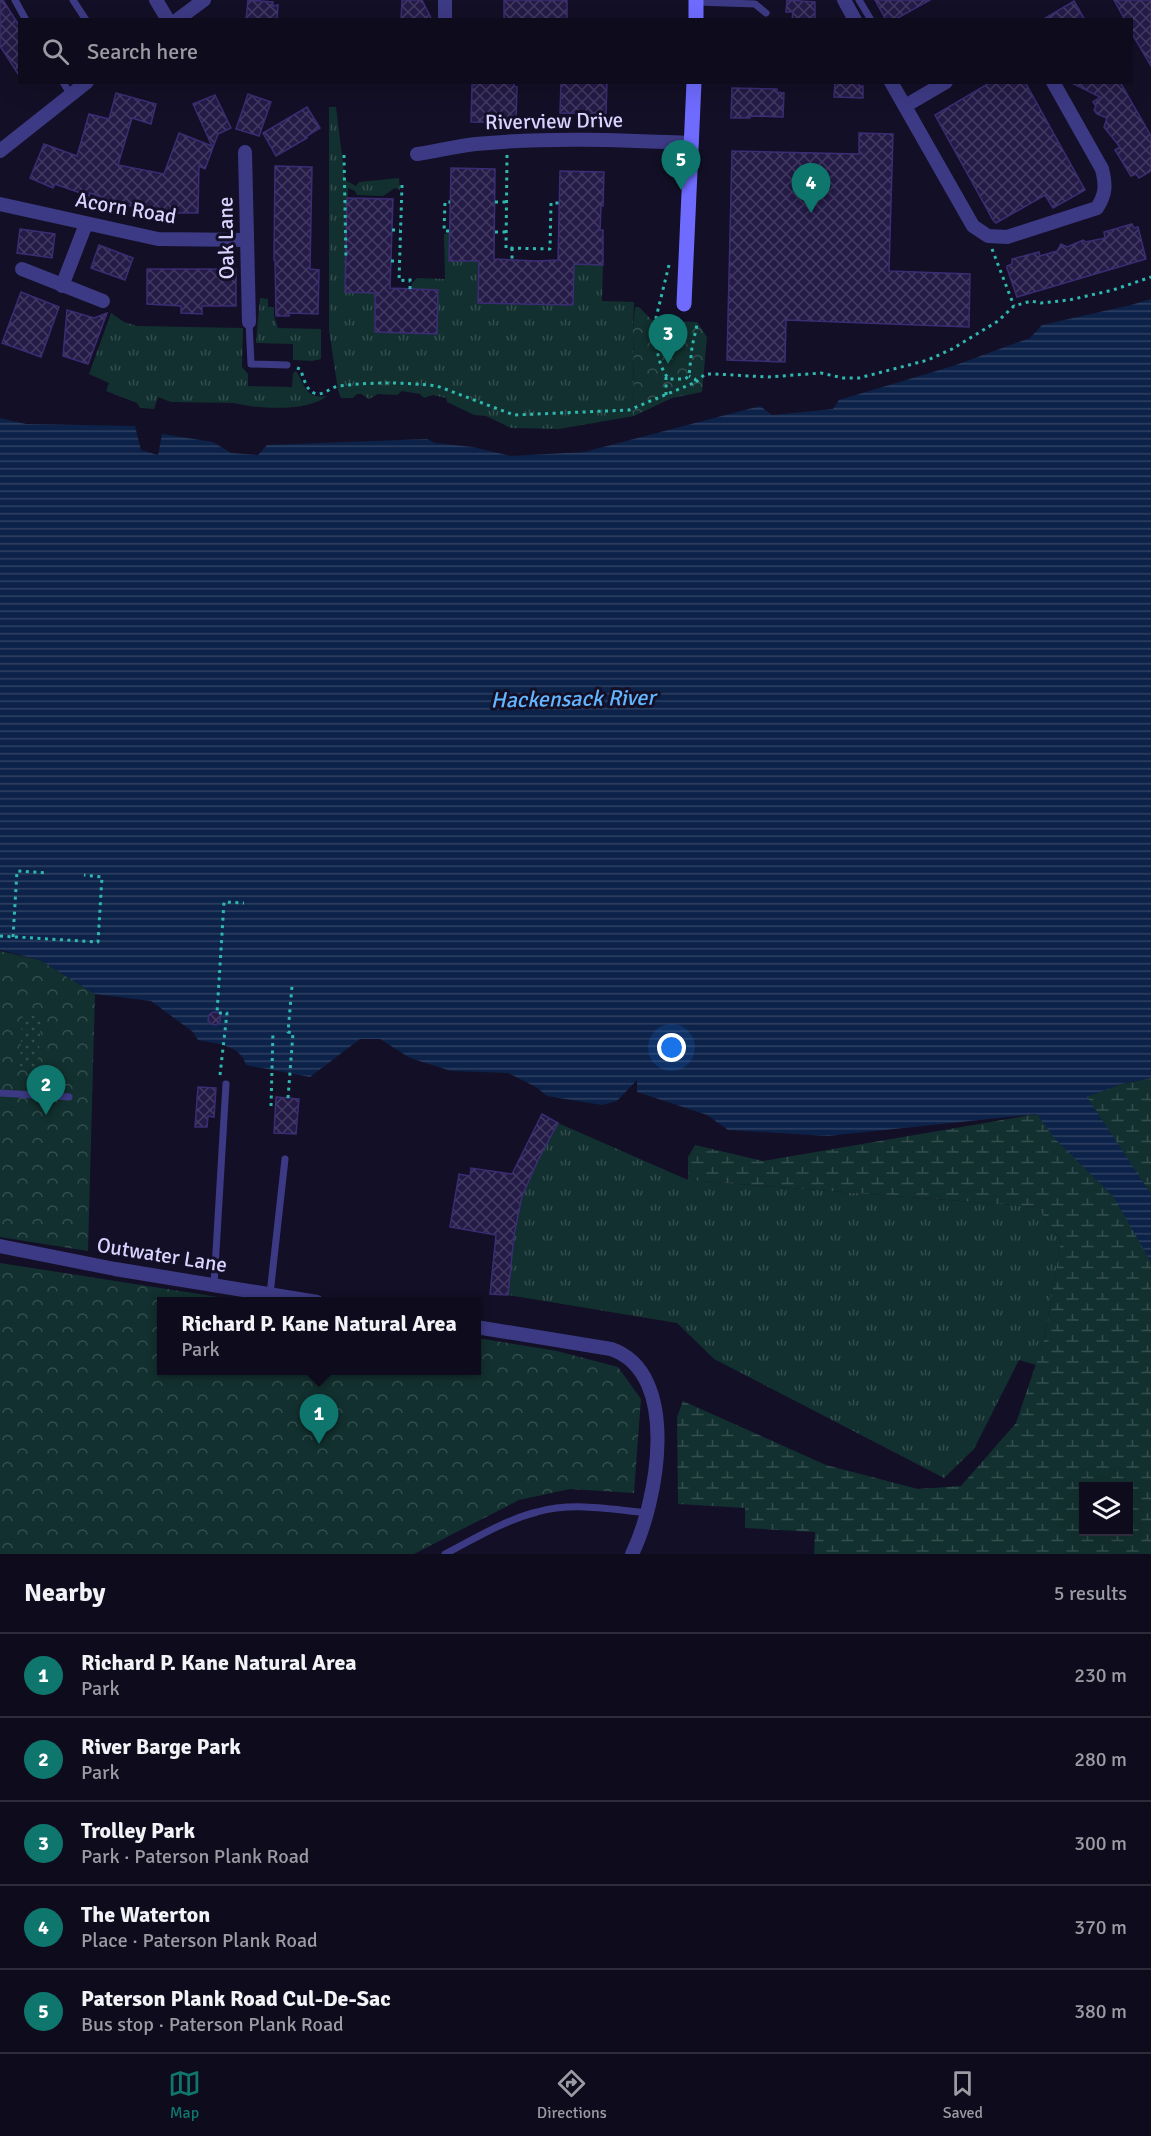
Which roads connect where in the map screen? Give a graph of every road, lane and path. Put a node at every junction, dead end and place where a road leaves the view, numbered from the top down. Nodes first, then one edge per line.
1 (15, 0) edge
2 (73, 0) edge
3 (156, 0) edge
4 (445, 0) edge
5 (844, 0) edge
6 (859, 0) edge
7 (202, 1) edge
8 (696, 1) edge
9 (766, 12) dead end
10 (25, 18) edge
11 (85, 18) edge
12 (167, 18) edge
13 (180, 18) edge
14 (445, 18) edge
15 (696, 18) edge
16 (854, 18) edge
17 (870, 18) edge
18 (694, 84) edge
19 (892, 84) edge
20 (943, 84) edge
21 (1054, 84) edge
22 (67, 88) edge
23 (905, 106) junction
24 (692, 143) junction
25 (0, 151) edge
26 (245, 152) dead end
27 (417, 154) dead end
28 (344, 155) dead end
29 (507, 155) dead end
30 (402, 185) dead end
31 (450, 202) dead end
32 (495, 202) dead end
33 (507, 202) junction
34 (560, 203) dead end
35 (0, 204) edge
36 (86, 224) junction
37 (392, 230) dead end
38 (400, 230) junction
39 (449, 231) dead end
40 (495, 232) dead end
41 (506, 232) junction
42 (550, 233) junction
43 (558, 233) dead end
44 (247, 240) junction
45 (512, 248) junction
46 (992, 248) dead end
47 (346, 260) dead end
48 (512, 260) dead end
49 (391, 261) dead end
50 (399, 261) junction
51 (669, 266) dead end
52 (22, 269) dead end
53 (1151, 277) edge
54 (62, 286) junction
55 (410, 289) dead end
56 (103, 301) dead end
57 (684, 304) dead end
58 (1014, 306) junction
59 (249, 322) joint
60 (697, 325) dead end
61 (291, 366) joint
62 (689, 376) junction
63 (666, 377) junction
64 (696, 382) junction
65 (666, 395) junction
66 (48, 873) dead end
67 (84, 875) dead end
68 (244, 903) dead end
69 (0, 936) edge
70 (13, 937) junction
71 (292, 986) dead end
72 (273, 1031) dead end
73 (220, 1076) dead end
74 (226, 1084) dead end
75 (0, 1093) edge
76 (69, 1097) dead end
77 (288, 1098) dead end
78 (271, 1106) dead end
79 (285, 1159) dead end
80 (0, 1246) edge
81 (214, 1285) junction
82 (270, 1294) junction
83 (288, 1297) edge
84 (481, 1328) edge
85 (647, 1513) junction
86 (445, 1554) edge
87 (632, 1554) edge

1 - 10 lane
2 - 11 lane
3 - 12 street
4 - 14 street
5 - 16 street
6 - 17 lane
7 - 13 street
8 - 9 lane
8 - 15 street
18 - 24 street
19 - 23 street
20 - 23 street
21 - 23 street
22 - 25 street
24 - 27 street, Riverview Drive
24 - 57 street
26 - 44 street, Oak Lane
28 - 47 path
29 - 33 path
30 - 38 path
31 - 39 path
32 - 33 path
33 - 41 path
34 - 42 path
35 - 36 street, Acorn Road
36 - 44 street, Acorn Road
36 - 54 street
37 - 38 path
38 - 50 path
40 - 41 path
41 - 45 path
42 - 43 path
42 - 45 path
44 - 59 street, Oak Lane
45 - 48 path
46 - 58 path
49 - 50 path
50 - 55 path
51 - 63 path
52 - 54 street
53 - 58 path
54 - 56 street
58 - 64 path
59 - 61 lane
60 - 62 path
61 - 65 path
62 - 63 path
62 - 64 path
63 - 65 path
64 - 65 path
66 - 70 path
67 - 70 path
68 - 73 path
69 - 70 path
71 - 77 path
72 - 78 path
74 - 81 lane
75 - 76 lane
79 - 82 lane
80 - 81 street, Outwater Lane
81 - 82 street, Outwater Lane
82 - 83 street, Outwater Lane
84 - 85 street
85 - 86 lane
85 - 87 street

